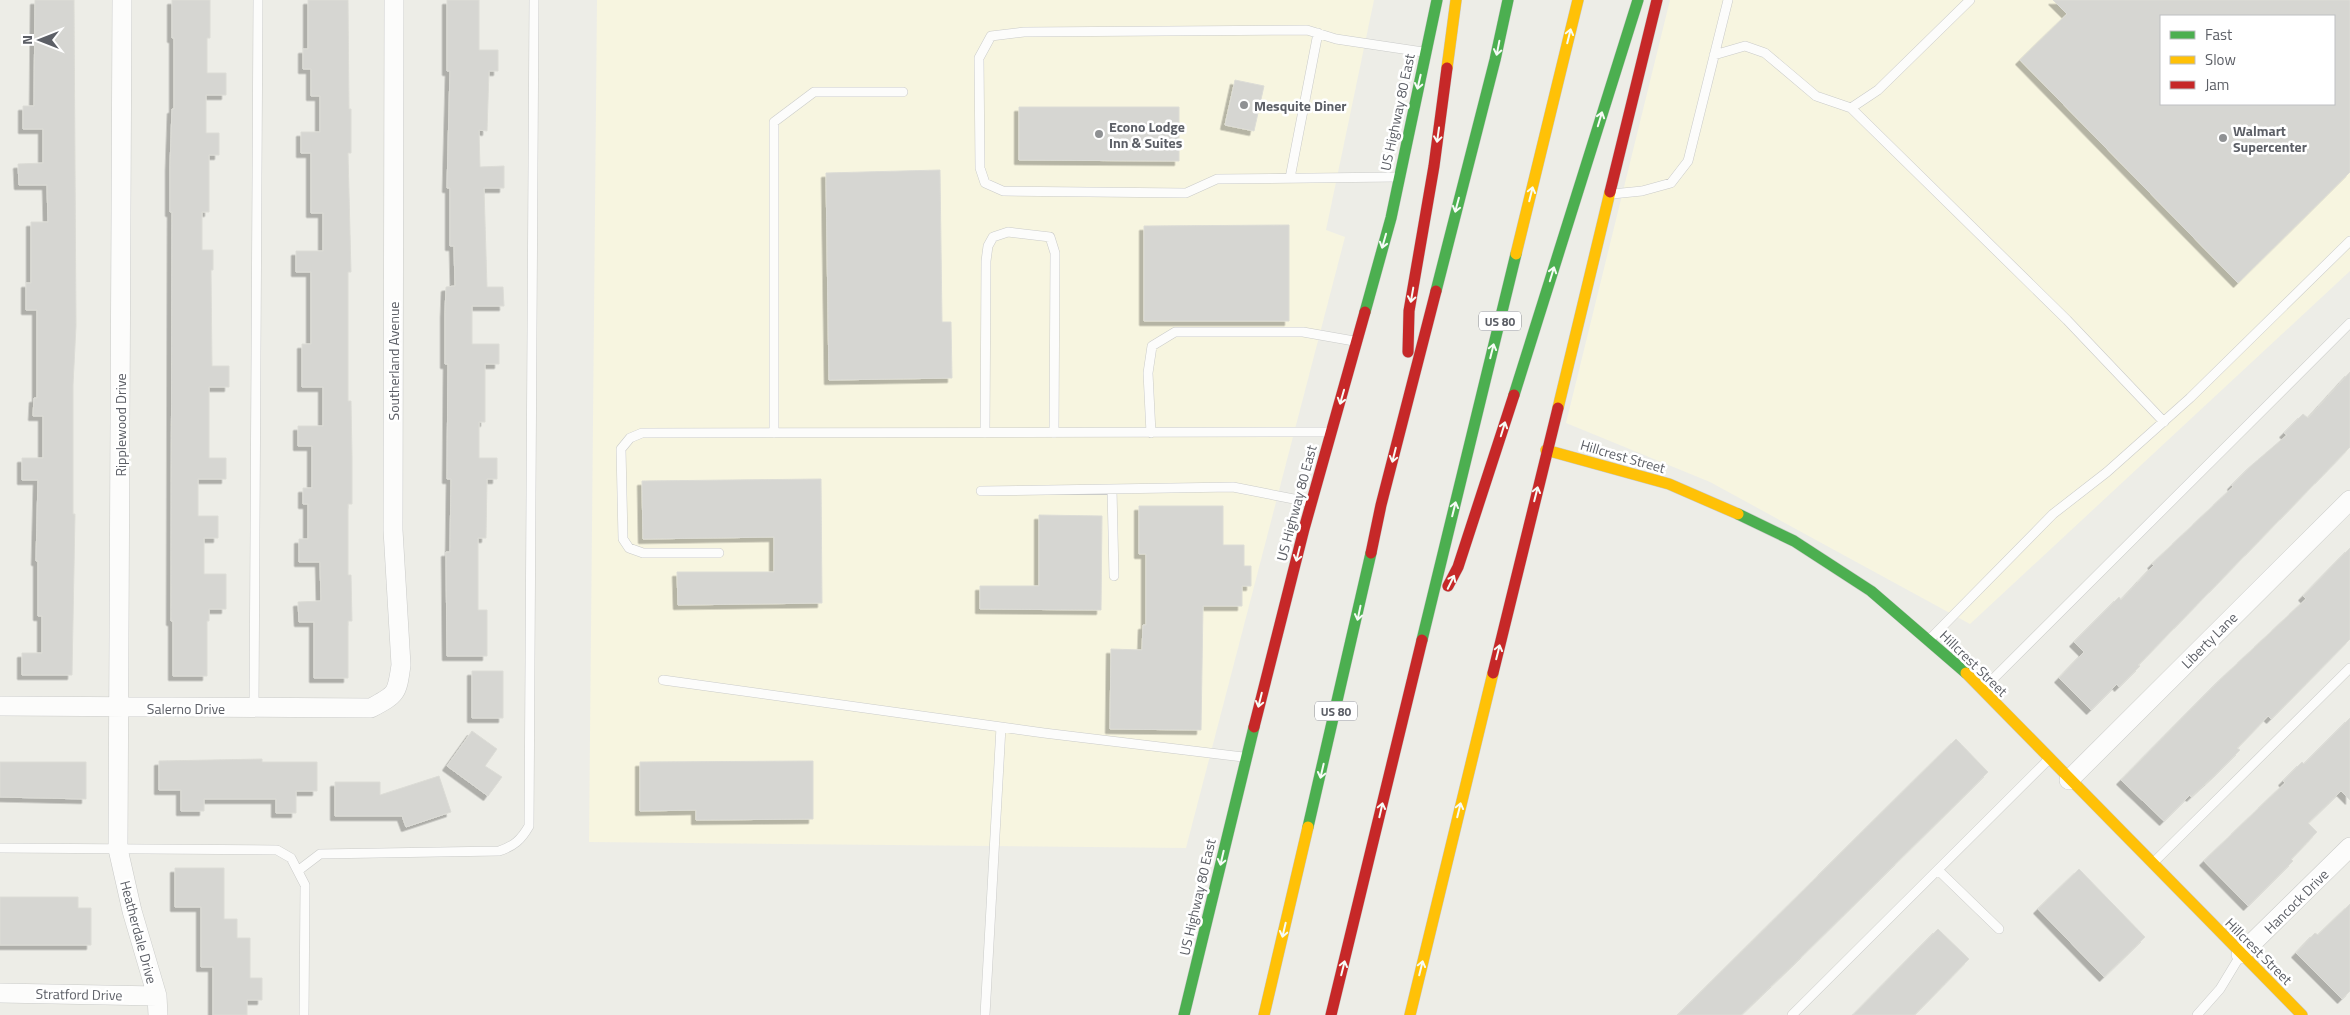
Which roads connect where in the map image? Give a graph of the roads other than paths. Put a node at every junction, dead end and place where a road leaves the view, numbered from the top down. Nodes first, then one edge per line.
1 (122, 0) edge
2 (258, 0) edge
3 (394, 0) edge
4 (534, 0) edge
5 (1437, 0) edge
6 (1456, 0) edge
7 (1508, 0) edge
8 (1578, 0) edge
9 (1638, 0) edge
10 (1657, 0) edge
11 (1728, 0) edge
12 (1970, 0) edge
13 (1318, 33) junction
14 (1426, 52) junction
15 (1714, 55) junction
16 (903, 92) dead end
17 (1851, 108) junction
18 (1290, 178) junction
19 (1399, 178) junction
20 (1609, 194) junction
21 (2350, 241) edge
22 (2350, 323) edge
23 (1357, 341) junction
24 (1406, 407) junction
25 (2164, 422) junction
26 (985, 432) junction
27 (1054, 432) junction
28 (1151, 432) junction
29 (1332, 432) junction
30 (774, 433) junction
31 (1546, 450) junction
32 (1112, 489) junction
33 (981, 491) dead end
34 (2350, 500) edge
35 (1312, 502) junction
36 (719, 553) dead end
37 (1114, 576) dead end
38 (1930, 640) junction
39 (1421, 642) junction
40 (2350, 668) edge
41 (663, 680) dead end
42 (1982, 690) junction
43 (0, 706) edge
44 (119, 708) junction
45 (254, 708) junction
46 (371, 708) joint
47 (1001, 727) junction
48 (1246, 758) junction
49 (2049, 759) junction
50 (2069, 780) junction
51 (2350, 847) edge
52 (0, 848) edge
53 (118, 849) junction
54 (2152, 864) junction
55 (299, 870) junction
56 (1938, 870) junction
57 (1999, 929) dead end
58 (2241, 954) junction
59 (0, 993) edge
60 (157, 996) junction
61 (158, 1015) edge
62 (304, 1015) edge
63 (985, 1015) edge
64 (1184, 1015) edge
65 (1264, 1015) edge
66 (1331, 1015) edge
67 (1410, 1015) edge
68 (1792, 1015) edge
69 (2197, 1015) edge
70 (2302, 1015) edge

1 - 44 street, Ripplewood Drive
2 - 45 lane
3 - 46 street, Southerland Avenue
4 - 55 lane
5 - 14 main road, US Highway 80 East
6 -> 24 main road
7 -> 24 main road, US 80
39 -> 8 main road, US 80
39 -> 9 main road
10 - 20 main road
11 - 15 lane
12 - 17 lane
13 - 14 lane
13 - 18 lane
13 - 18 lane
14 -> 19 main road, US Highway 80 East
15 - 17 lane
15 - 20 lane
16 - 30 lane
17 - 25 lane
18 - 19 lane
19 -> 23 main road, US Highway 80 East
20 - 31 main road
21 - 25 lane
22 - 42 lane
23 - 28 lane
23 -> 29 main road, US Highway 80 East
24 -> 65 main road, US 80
25 - 38 lane
26 - 27 lane
26 - 27 lane
26 - 30 lane
27 - 28 lane
28 - 29 lane
29 - 35 main road, US Highway 80 East
30 - 36 lane
31 - 38 main road, Hillcrest Street
67 -> 31 main road
32 - 33 lane
32 - 35 lane
32 - 37 lane
34 - 50 street, Liberty Lane
35 -> 48 main road, US Highway 80 East
38 - 42 main road, Hillcrest Street
66 -> 39 main road, US 80
40 - 54 lane
41 - 47 lane
42 - 49 main road, Hillcrest Street
43 - 44 street, Salerno Drive
44 - 45 street, Salerno Drive
44 - 53 street, Ripplewood Drive
45 - 46 street, Salerno Drive
47 - 48 lane
47 - 63 lane
48 -> 64 main road, US Highway 80 East
49 - 50 main road, Hillcrest Street
49 - 56 lane
50 - 54 main road, Hillcrest Street
51 - 58 street, Hancock Drive
52 - 53 lane
53 - 55 lane
53 - 60 street, Heatherdale Drive
54 - 58 main road, Hillcrest Street
55 - 62 lane
56 - 57 lane
56 - 68 lane
58 - 69 lane
58 - 70 main road, Hillcrest Street
59 - 60 street, Stratford Drive
60 - 61 street, Heatherdale Drive

